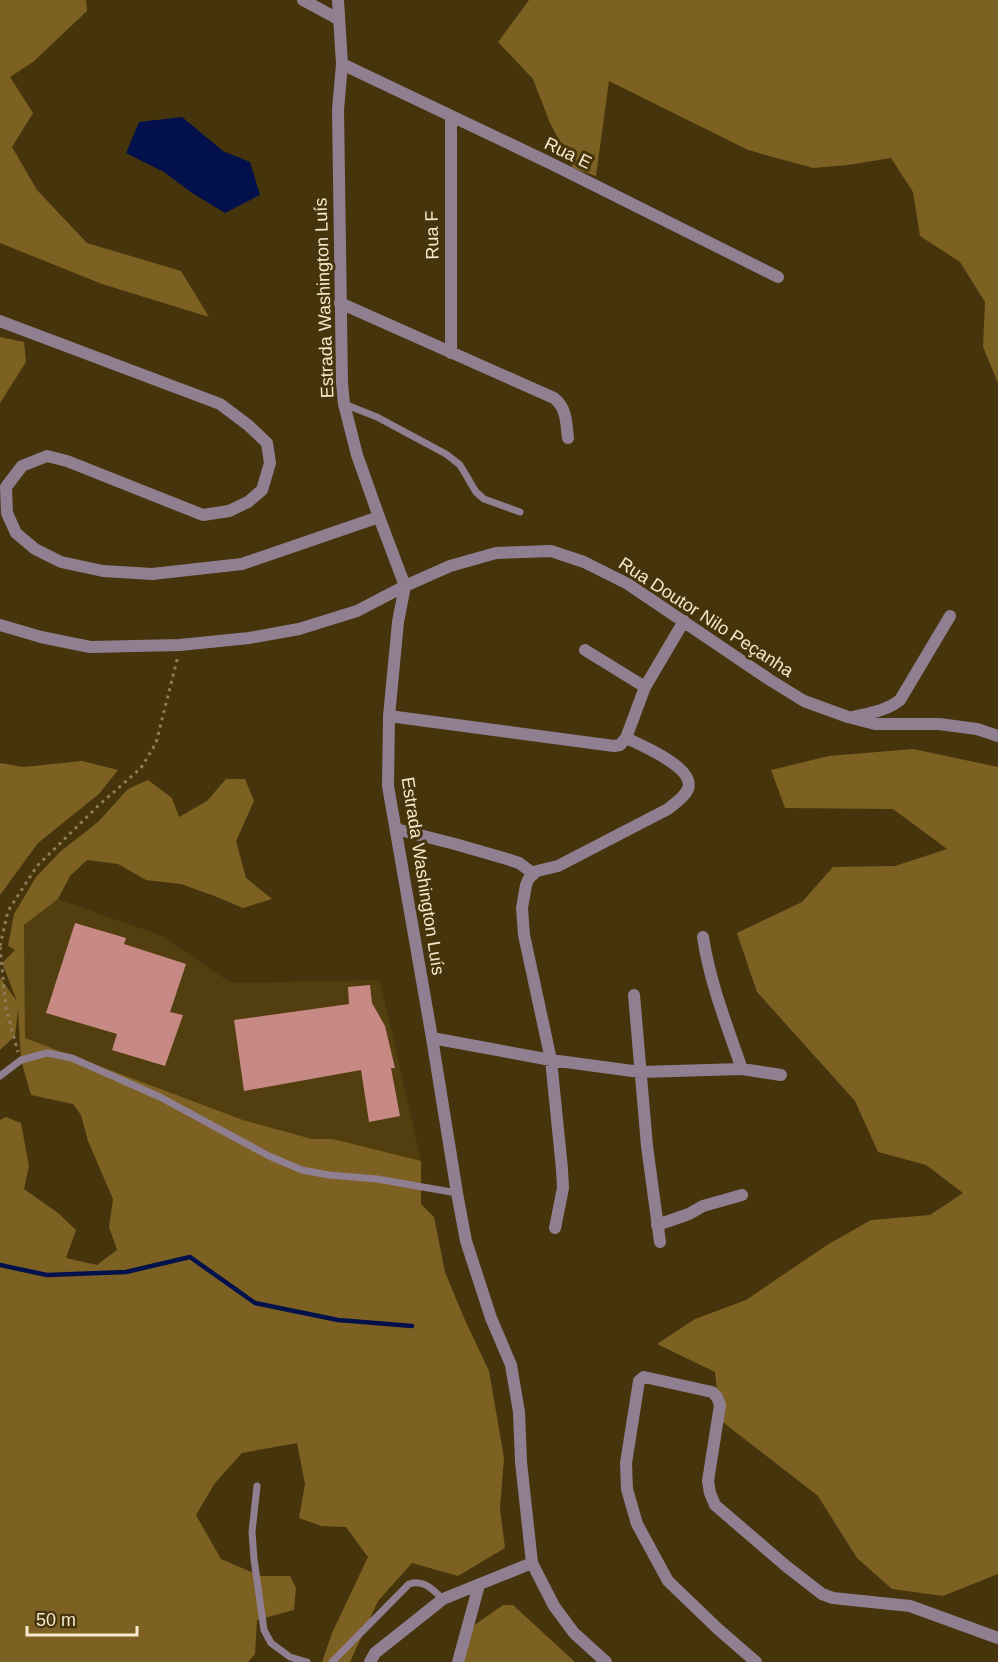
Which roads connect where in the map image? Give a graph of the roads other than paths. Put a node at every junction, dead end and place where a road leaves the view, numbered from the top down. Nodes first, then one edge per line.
1 (303, 0) edge
2 (338, 0) edge
3 (338, 19) junction
4 (342, 64) junction
5 (451, 117) junction
6 (778, 277) dead end
7 (340, 303) junction
8 (0, 321) edge
9 (451, 353) junction
10 (344, 404) junction
11 (568, 438) dead end
12 (520, 512) dead end
13 (378, 517) junction
14 (405, 586) junction
15 (950, 616) dead end
16 (684, 621) junction
17 (0, 625) edge
18 (585, 650) dead end
19 (645, 687) junction
20 (389, 716) junction
21 (848, 717) junction
22 (998, 736) edge
23 (626, 738) junction
24 (396, 830) junction
25 (534, 874) junction
26 (703, 937) dead end
27 (634, 994) dead end
28 (432, 1038) junction
29 (551, 1060) junction
30 (742, 1070) junction
31 (640, 1072) junction
32 (781, 1075) dead end
33 (0, 1076) edge
34 (457, 1193) junction
35 (742, 1196) dead end
36 (657, 1225) junction
37 (555, 1228) dead end
38 (660, 1242) dead end
39 (257, 1486) dead end
40 (532, 1563) junction
41 (479, 1585) junction
42 (443, 1599) junction
43 (998, 1638) edge
44 (307, 1662) edge
45 (332, 1662) edge
46 (370, 1662) edge
47 (458, 1662) edge
48 (606, 1662) edge
49 (756, 1662) edge

1 - 3 street
2 - 3 street, Estrada Washington Luís
3 - 4 street, Estrada Washington Luís
4 - 5 street, Rua E
4 - 7 street, Estrada Washington Luís
5 - 6 street, Rua E
5 - 9 street, Rua F
7 - 9 street
7 - 10 street, Estrada Washington Luís
8 - 13 street
9 - 11 street
10 - 12 lane
10 - 13 street, Estrada Washington Luís
13 - 14 street, Estrada Washington Luís
14 - 16 street, Rua Doutor Nilo Peçanha
14 - 17 street, Rua Doutor Nilo Peçanha
14 - 20 street, Estrada Washington Luís
15 - 21 street, Rua Doutor Nilo Peçanha
16 - 19 street
16 - 21 street, Rua Doutor Nilo Peçanha
18 - 19 street
19 - 23 street
20 - 23 street
20 - 24 street, Estrada Washington Luís
21 - 22 street, Rua Doutor Nilo Peçanha
23 - 25 street
24 - 25 street
24 - 28 street, Estrada Washington Luís
25 - 29 street
26 - 30 street
27 - 31 street
28 - 29 street
28 - 34 street, Estrada Washington Luís
29 - 31 street
29 - 37 street
30 - 31 street
30 - 32 street
31 - 36 street
33 - 34 lane
34 - 40 street, Estrada Washington Luís
35 - 36 street
36 - 38 street
39 - 44 lane
40 - 41 street
40 - 48 street
41 - 42 street
41 - 47 street
42 - 45 lane
42 - 46 street
43 - 49 street

